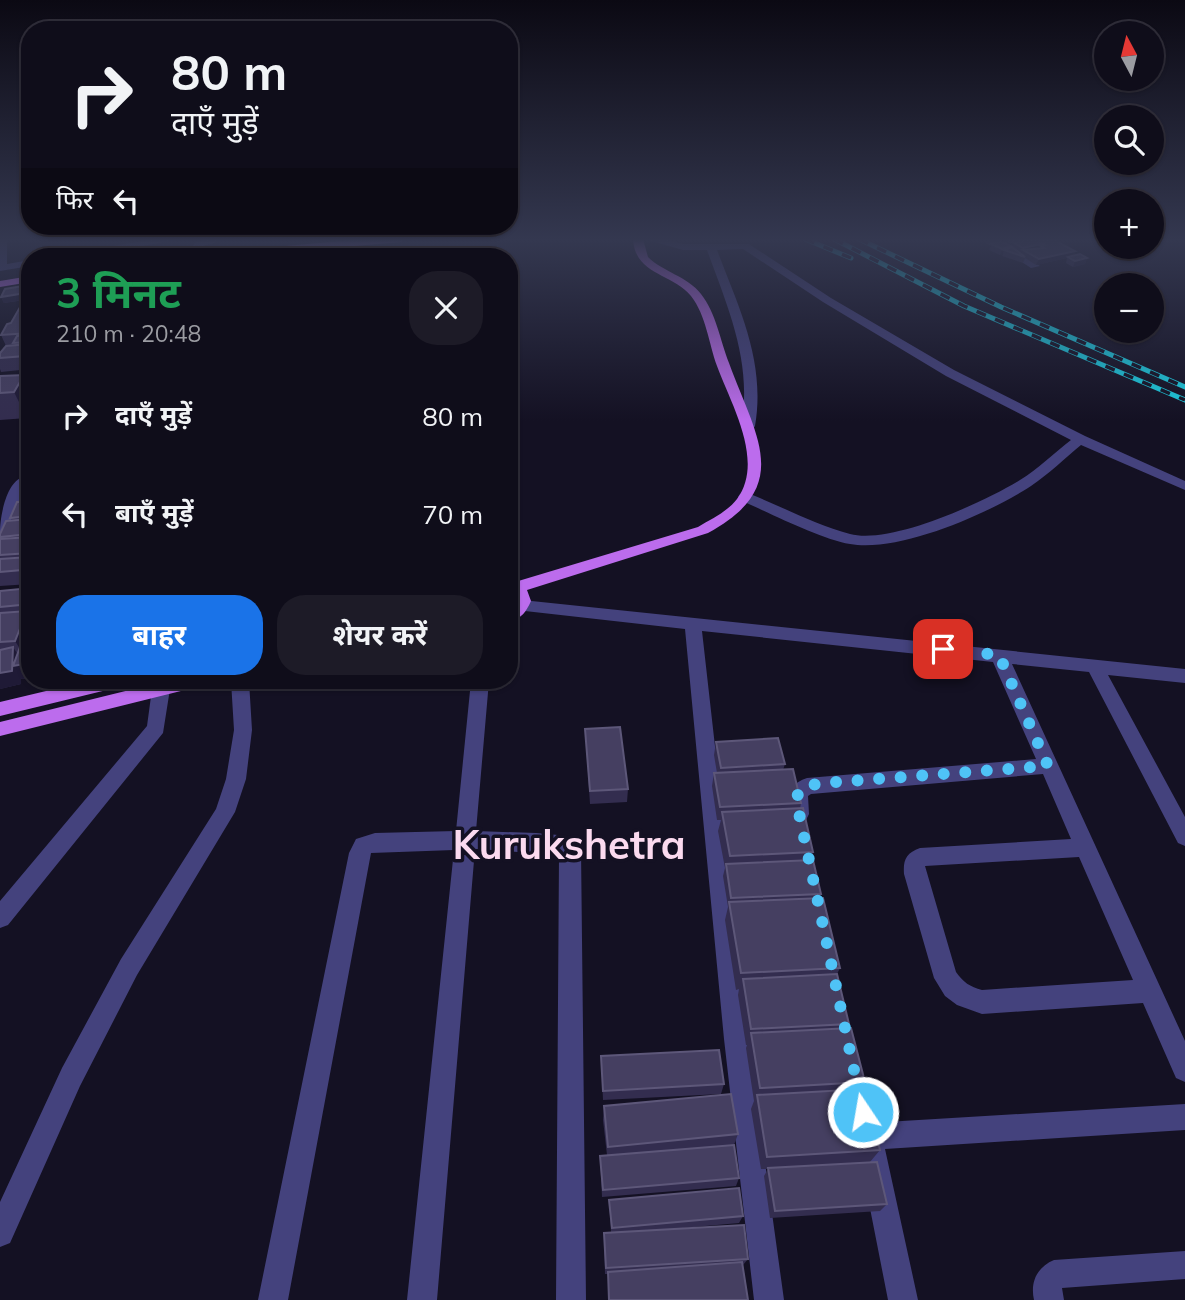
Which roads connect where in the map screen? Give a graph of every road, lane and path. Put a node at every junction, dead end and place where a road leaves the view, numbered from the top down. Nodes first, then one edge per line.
1 (697, 300) edge
2 (729, 300) edge
3 (829, 300) edge
4 (748, 426) junction
5 (1080, 439) junction
6 (21, 485) edge
7 (1185, 486) edge
8 (745, 497) junction
9 (0, 527) edge
10 (518, 585) edge
11 (518, 592) edge
12 (518, 607) edge
13 (518, 611) edge
14 (692, 623) junction
15 (999, 655) junction
16 (1094, 665) junction
17 (1185, 676) edge
18 (80, 689) edge
19 (161, 689) joint
20 (240, 689) edge
21 (479, 689) edge
22 (0, 709) edge
23 (0, 729) edge
24 (1048, 766) junction
25 (803, 830) edge
26 (1185, 837) edge
27 (466, 841) junction
28 (1084, 848) junction
29 (0, 918) edge
30 (1150, 991) junction
31 (1185, 1069) edge
32 (863, 1111) edge
33 (1185, 1117) edge
34 (869, 1137) junction
35 (0, 1233) edge
36 (1185, 1265) edge
37 (273, 1300) edge
38 (422, 1300) edge
39 (571, 1300) edge
40 (769, 1300) edge
41 (903, 1300) edge
42 (1049, 1300) edge

1 - 4 main road
2 - 4 street
3 - 5 street
4 - 8 main road
5 - 7 street
5 - 8 street
6 - 9 street
8 - 10 main road
11 - 12 main road
13 - 14 street
14 - 15 street
14 - 40 street
15 - 16 street
15 - 24 street
16 - 17 street
16 - 26 street
18 - 22 main road
19 - 23 main road
19 - 29 street
20 - 35 street
21 - 27 street
24 - 25 street
24 - 28 street
27 - 37 street
27 - 38 street
27 - 39 street
28 - 30 street
28 - 30 street
30 - 31 street
32 - 34 street
33 - 34 street
34 - 41 street
36 - 42 street

